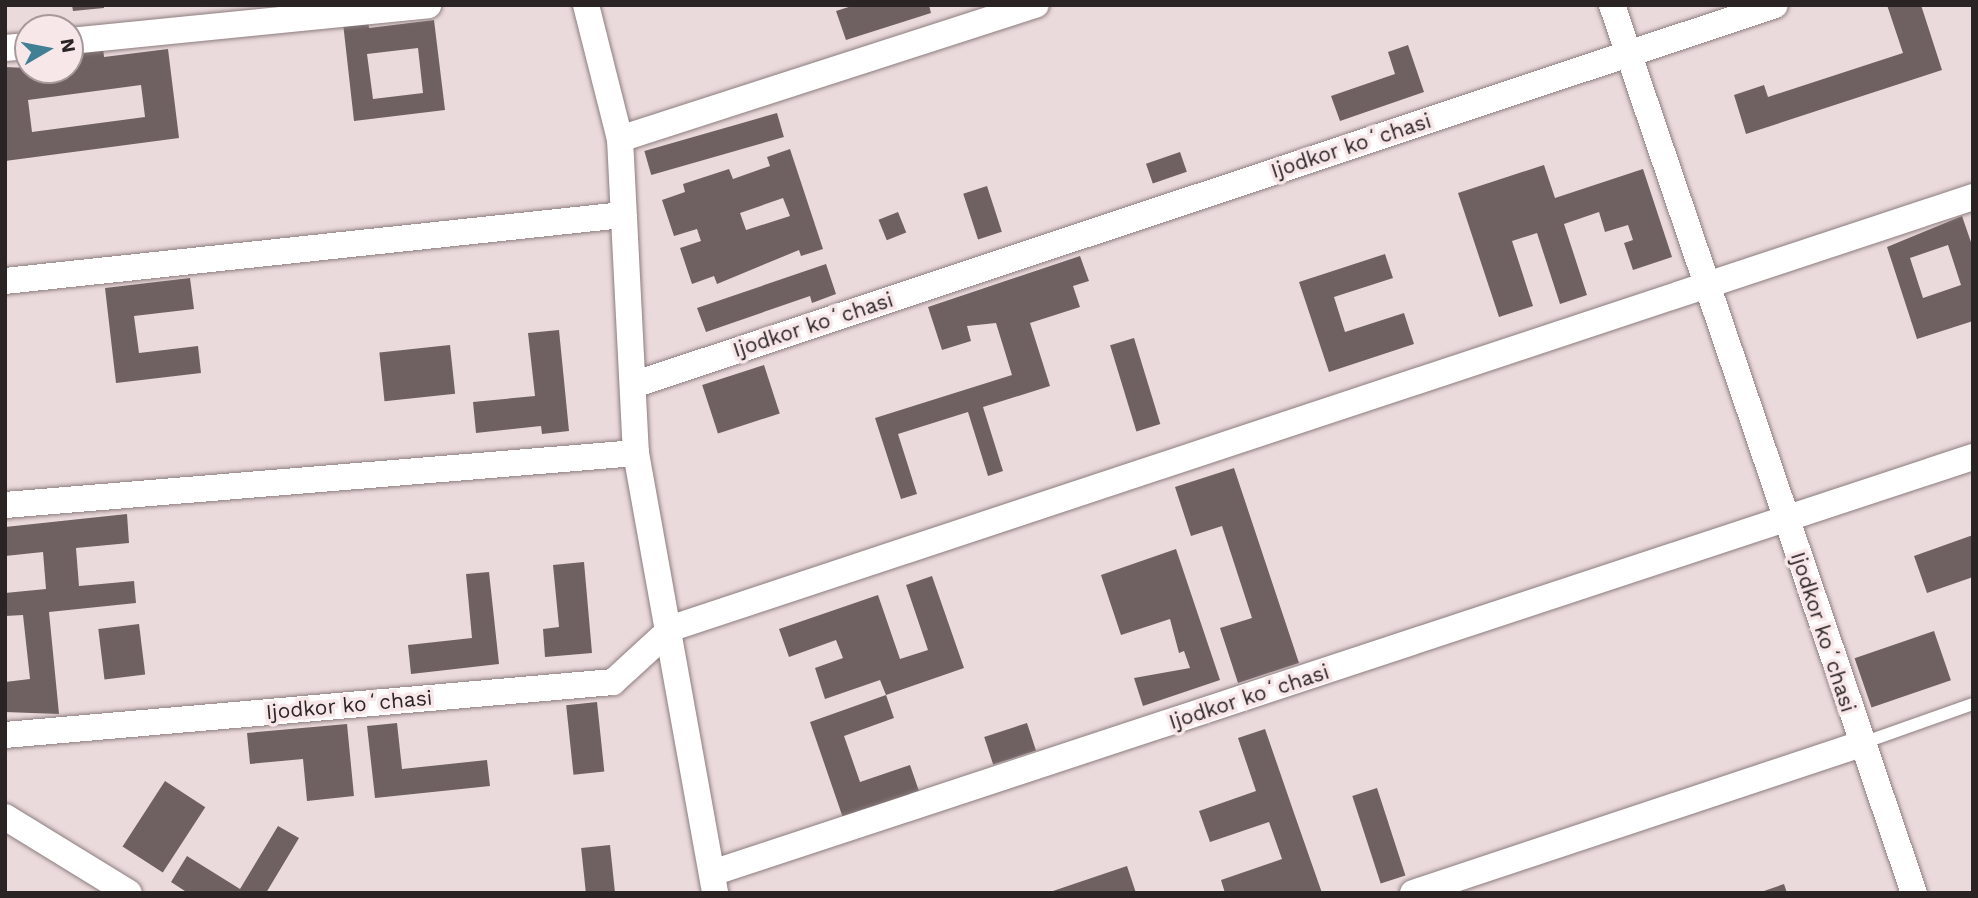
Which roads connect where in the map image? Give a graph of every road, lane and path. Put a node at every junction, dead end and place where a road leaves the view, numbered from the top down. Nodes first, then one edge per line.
1 (428, 5) edge
2 (586, 5) edge
3 (1036, 5) edge
4 (1612, 5) edge
5 (1775, 5) edge
6 (84, 40) edge
7 (1628, 54) junction
8 (620, 139) junction
9 (1973, 197) edge
10 (623, 215) junction
11 (5, 281) edge
12 (1707, 289) junction
13 (636, 384) junction
14 (636, 453) junction
15 (1973, 457) edge
16 (5, 505) edge
17 (1787, 521) junction
18 (672, 628) junction
19 (1973, 704) edge
20 (5, 735) edge
21 (1860, 744) junction
22 (5, 817) edge
23 (713, 883) edge
24 (129, 893) edge
25 (1413, 893) edge
26 (1914, 893) edge

1 - 6 street
2 - 8 street, Ijodkor koʻchasi
3 - 8 street
4 - 7 street, Ijodkor koʻchasi
5 - 7 street, Ijodkor koʻchasi
7 - 12 street, Ijodkor koʻchasi
7 - 13 street, Ijodkor koʻchasi
8 - 10 street, Ijodkor koʻchasi
9 - 12 street, Ijodkor koʻchasi
10 - 11 street
10 - 13 street, Ijodkor koʻchasi
12 - 17 street, Ijodkor koʻchasi
12 - 18 street, Ijodkor koʻchasi
13 - 14 street, Ijodkor koʻchasi
14 - 16 street
14 - 18 street, Ijodkor koʻchasi
15 - 17 street, Ijodkor koʻchasi
17 - 21 street, Ijodkor koʻchasi
17 - 23 street, Ijodkor koʻchasi
18 - 20 street, Ijodkor koʻchasi
18 - 23 street, Ijodkor koʻchasi
19 - 21 lane
21 - 25 street
21 - 26 street, Ijodkor koʻchasi
22 - 24 street

